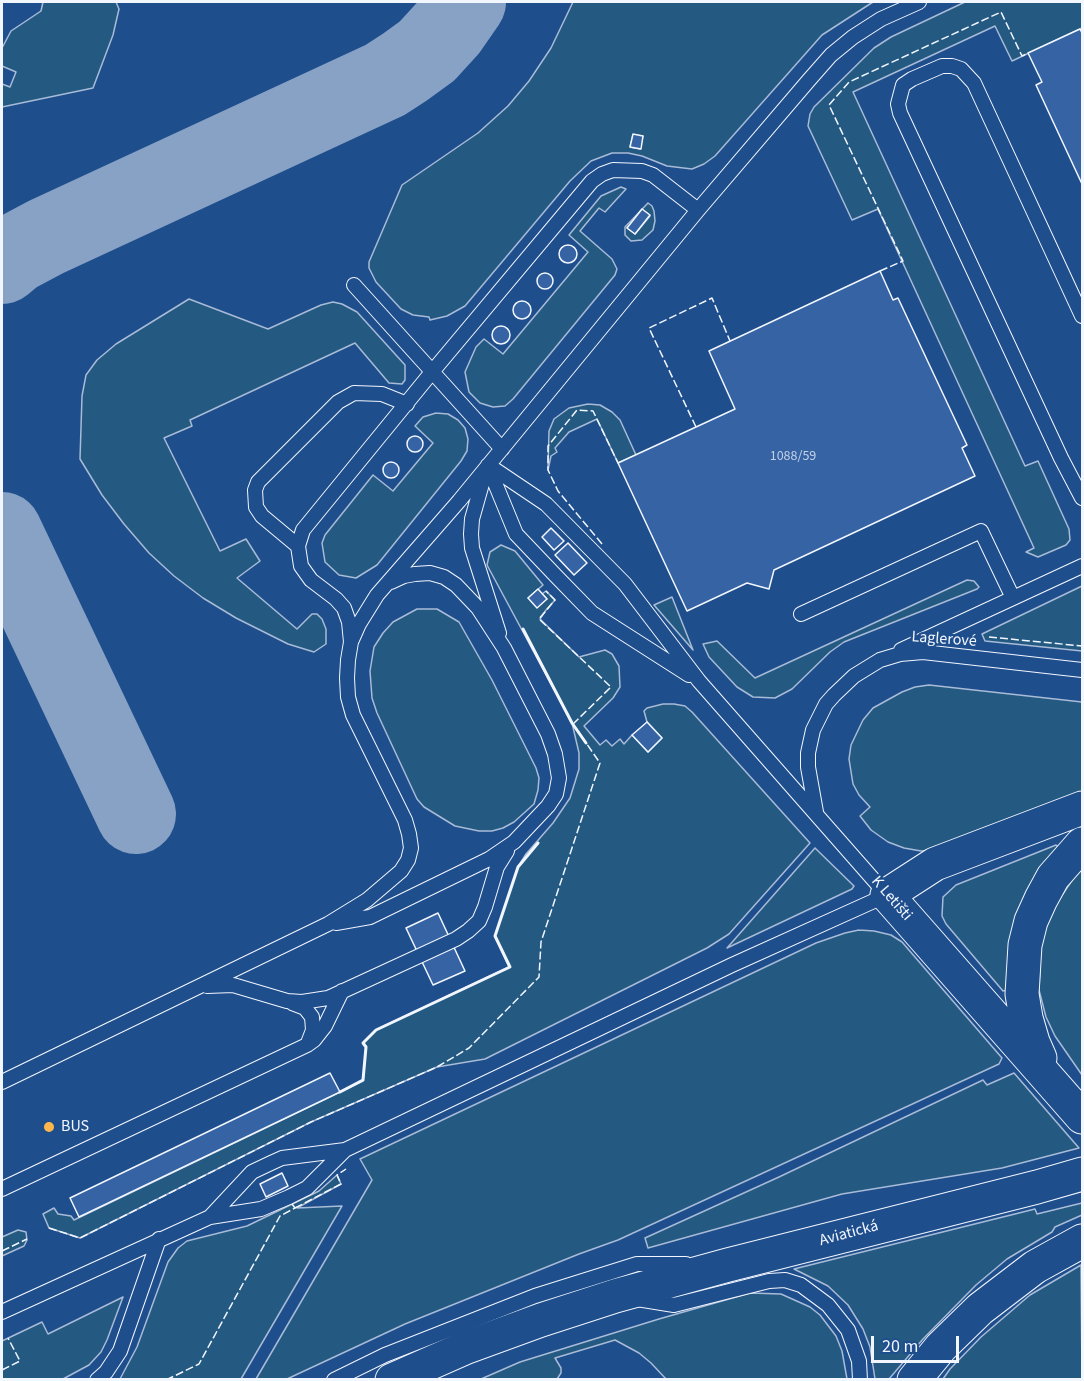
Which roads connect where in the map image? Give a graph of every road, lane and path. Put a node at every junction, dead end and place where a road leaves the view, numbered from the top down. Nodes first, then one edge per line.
1 (919, 2) edge
2 (698, 210) junction
3 (354, 285) dead end
4 (1083, 316) edge
5 (432, 372) junction
6 (407, 404) junction
7 (502, 449) junction
8 (1061, 458) junction
9 (488, 465) junction
10 (1083, 472) edge
11 (1083, 498) edge
12 (298, 546) junction
13 (1083, 566) edge
14 (377, 595) junction
15 (1013, 598) junction
16 (801, 614) dead end
17 (351, 642) junction
18 (504, 648) junction
19 (880, 660) junction
20 (1083, 670) edge
21 (699, 681) junction
22 (1083, 808) edge
23 (816, 814) junction
24 (1083, 826) edge
25 (514, 842) junction
26 (1083, 844) edge
27 (887, 895) junction
28 (328, 924) junction
29 (194, 989) junction
30 (342, 991) junction
31 (287, 1001) junction
32 (307, 1044) junction
33 (2, 1082) edge
34 (1055, 1086) junction
35 (1083, 1117) edge
36 (345, 1150) junction
37 (1083, 1174) edge
38 (2, 1189) edge
39 (210, 1217) junction
40 (159, 1239) junction
41 (1083, 1241) edge
42 (728, 1265) junction
43 (615, 1296) junction
44 (2, 1312) edge
45 (392, 1379) edge
46 (97, 1380) edge
47 (334, 1380) edge
48 (860, 1380) edge
49 (914, 1380) edge

1 - 2 lane
2 - 5 lane
2 - 7 lane
3 - 5 lane
4 - 8 lane
5 - 6 lane
5 - 7 lane
6 - 12 lane
6 - 12 lane
7 - 9 lane
8 - 10 lane
8 - 11 lane
9 - 14 lane
9 - 18 lane
9 - 21 lane
9 - 21 lane
12 - 17 lane
13 - 15 lane
14 - 17 lane
14 - 18 lane
15 - 16 lane
15 - 19 lane
17 - 28 lane
18 - 25 lane
19 - 20 lane, Laglerové
19 - 23 lane, Laglerové
21 - 23 lane, K Letišti
22 - 27 main road
23 - 27 lane, K Letišti
24 - 27 main road
25 - 28 lane
25 - 30 lane
26 - 34 main road
27 - 34 main road, K Letišti
27 - 36 lane
28 - 29 lane
29 - 31 lane
29 - 33 lane
30 - 31 lane
30 - 32 lane
31 - 32 lane
32 - 38 lane
34 - 35 main road, K Letišti
36 - 39 lane
36 - 39 lane
37 - 42 main road, Aviatická
39 - 40 lane
40 - 44 lane
40 - 46 lane
41 - 49 main road
42 - 43 main road, Aviatická
42 - 47 lane
43 - 45 main road, Aviatická
43 - 48 lane

